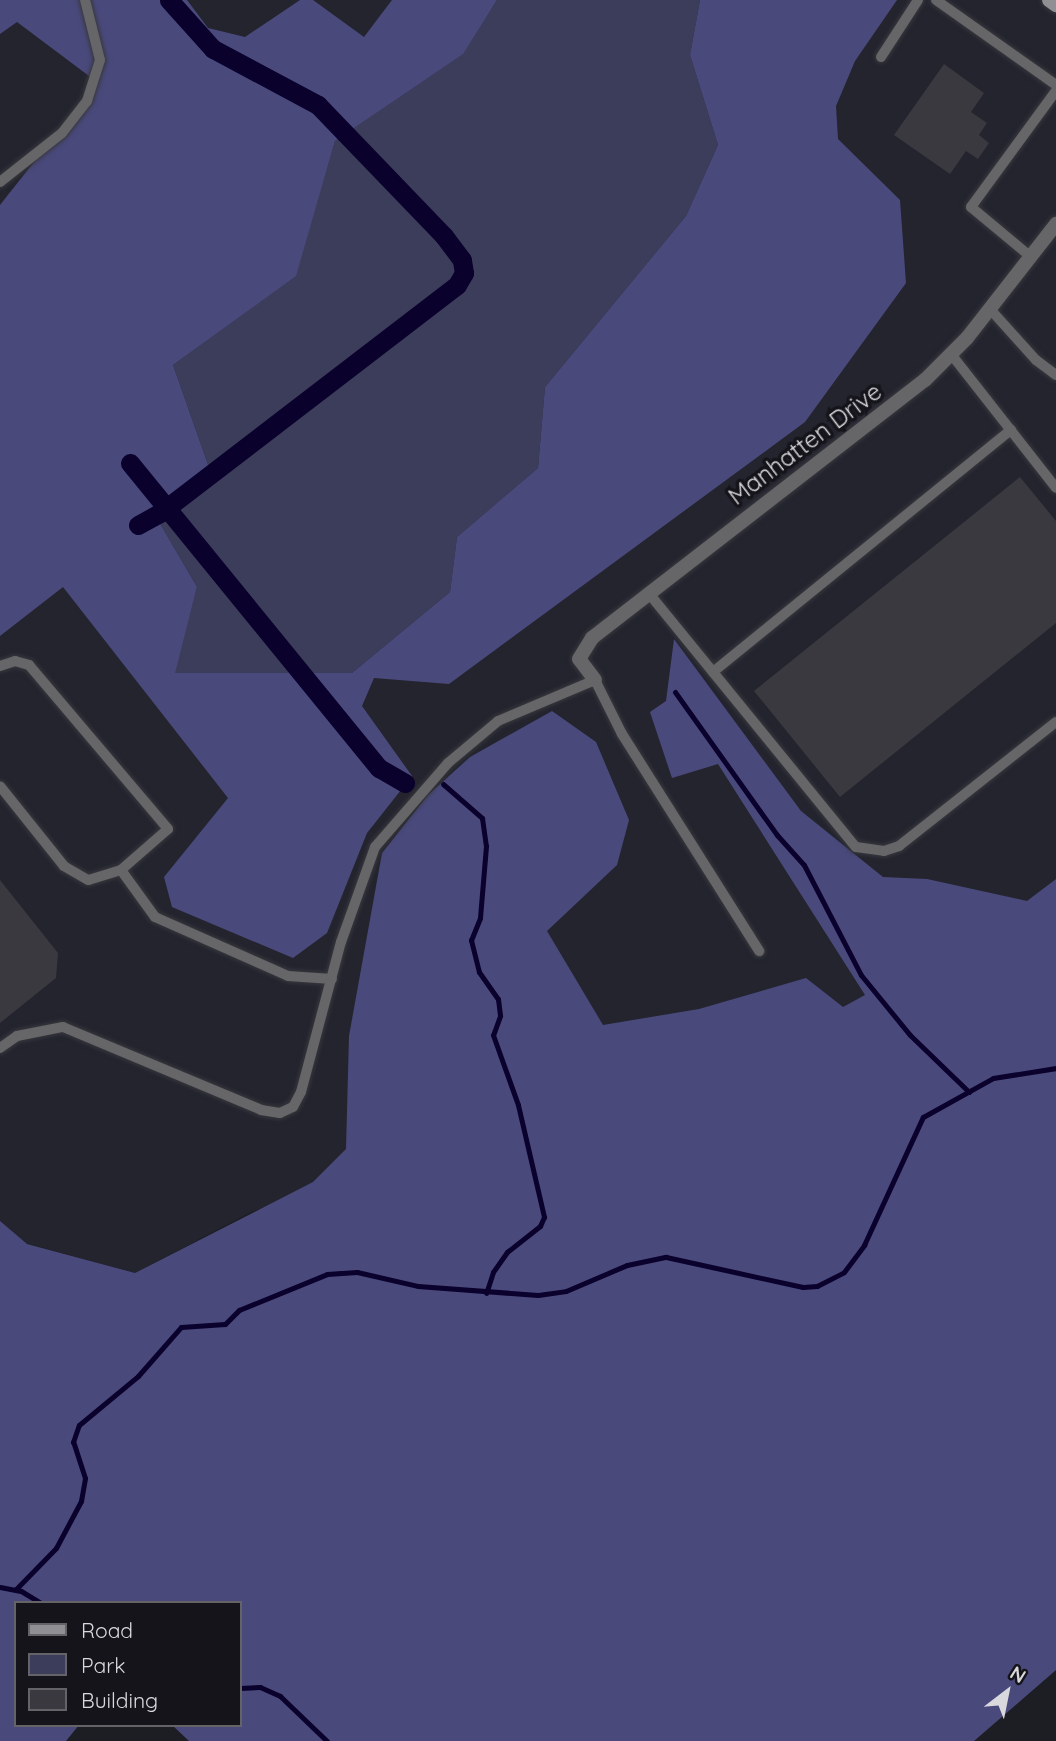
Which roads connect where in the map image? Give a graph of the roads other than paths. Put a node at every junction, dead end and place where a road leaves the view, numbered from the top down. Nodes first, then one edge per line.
1 (85, 0) edge
2 (918, 0) edge
3 (936, 0) edge
4 (1049, 0) edge
5 (1056, 5) edge
6 (881, 57) dead end
7 (1056, 85) edge
8 (1056, 91) edge
9 (0, 182) edge
10 (1056, 224) edge
11 (1031, 257) junction
12 (990, 309) junction
13 (951, 354) junction
14 (1056, 375) edge
15 (1011, 430) junction
16 (1056, 488) edge
17 (651, 596) junction
18 (0, 666) edge
19 (713, 671) junction
20 (595, 680) junction
21 (1056, 722) edge
22 (0, 786) edge
23 (121, 870) junction
24 (760, 951) dead end
25 (332, 979) junction
26 (0, 1048) edge

1 - 9 lane
2 - 6 lane
3 - 7 lane
4 - 5 street
8 - 11 lane
10 - 11 street, Manhatten Drive
11 - 12 street, Manhatten Drive
12 - 13 street, Manhatten Drive
12 - 14 lane
13 - 15 lane
13 - 17 street, Manhatten Drive
15 - 16 lane
15 - 19 lane
17 - 19 lane
17 - 20 street, Manhatten Drive
18 - 23 lane
19 - 21 lane
20 - 24 lane
20 - 25 lane
22 - 23 lane
23 - 25 lane
25 - 26 lane

